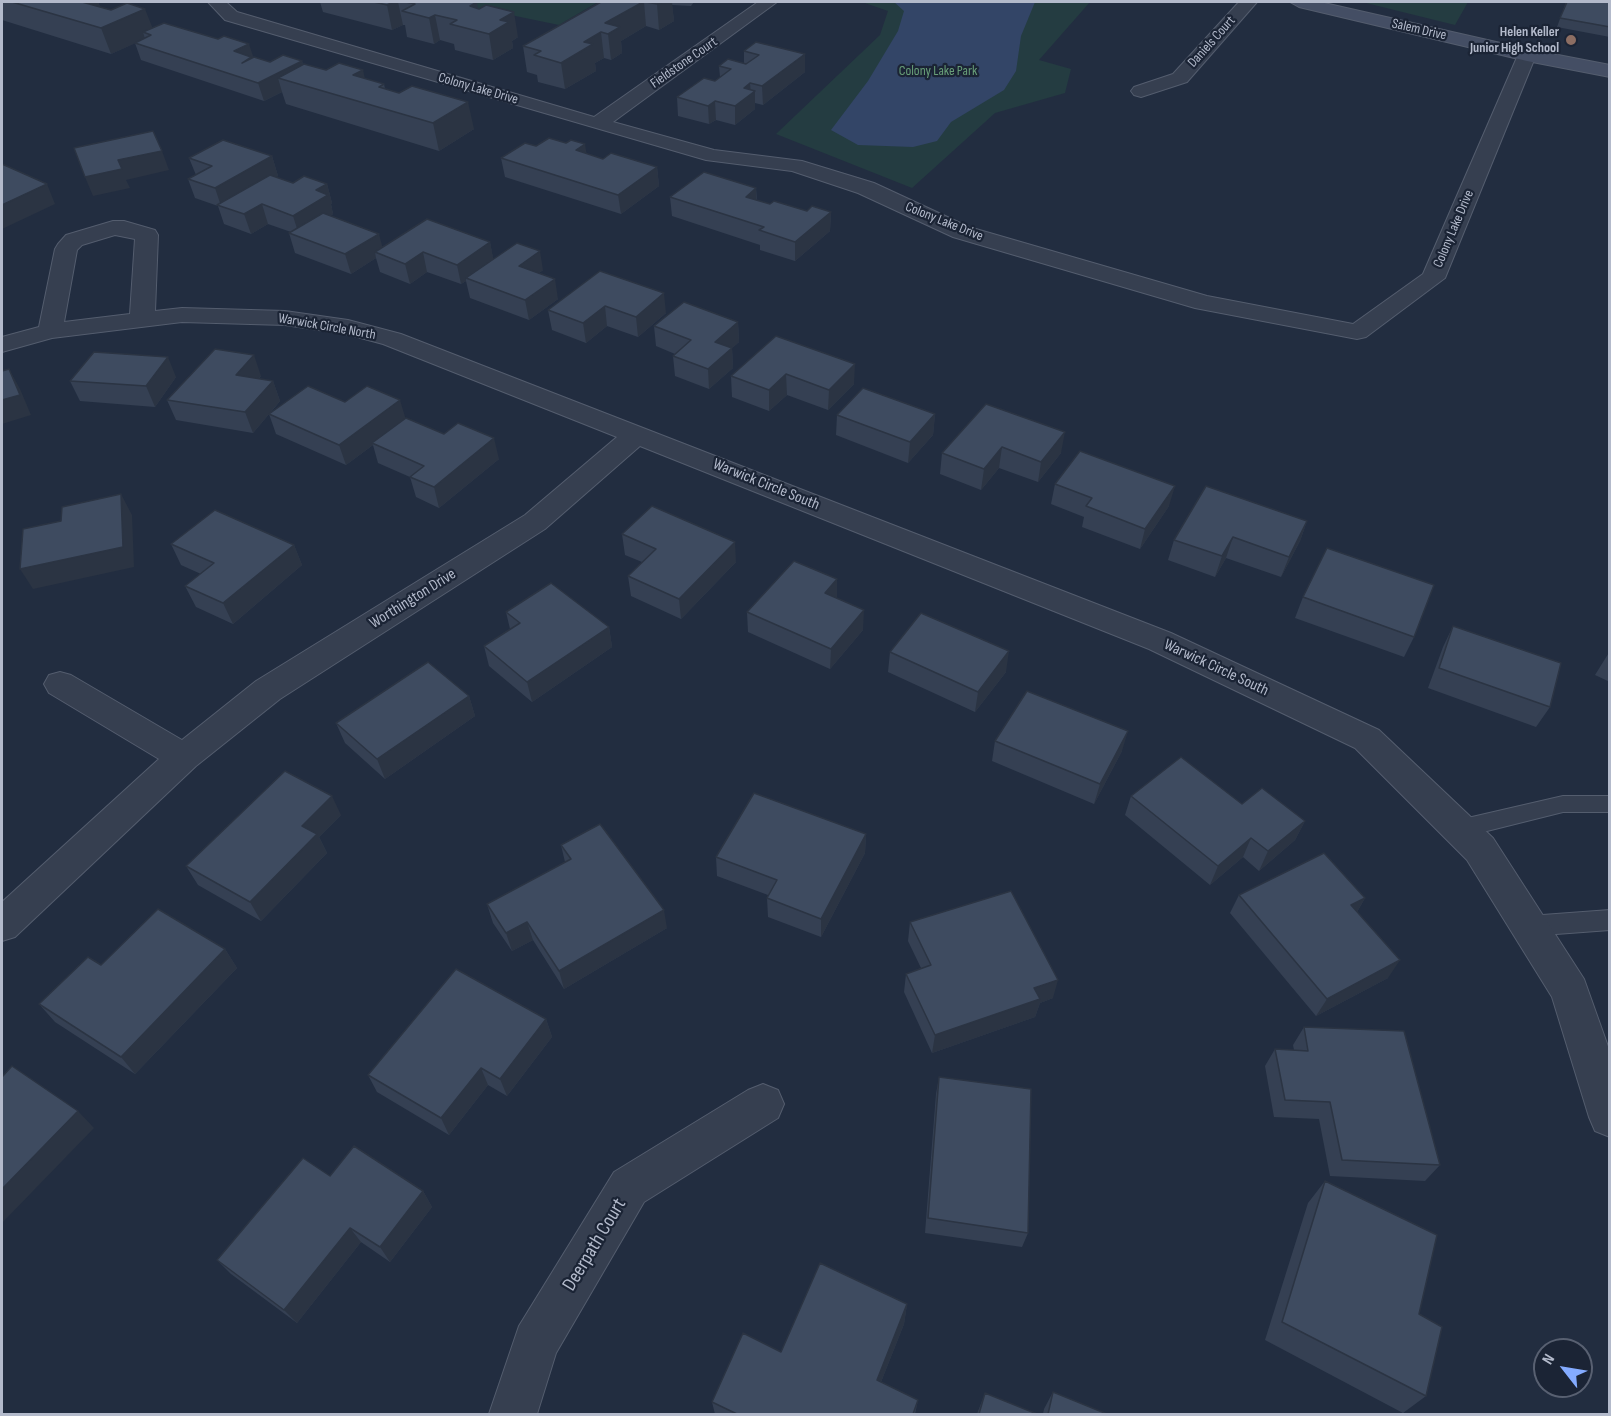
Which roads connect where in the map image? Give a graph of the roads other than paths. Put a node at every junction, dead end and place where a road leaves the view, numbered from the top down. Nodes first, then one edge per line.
1 (217, 2) edge
2 (769, 2) edge
3 (1248, 2) edge
4 (1299, 2) edge
5 (1527, 55) junction
6 (1610, 71) edge
7 (1141, 91) dead end
8 (597, 124) junction
9 (142, 319) junction
10 (50, 332) junction
11 (2, 345) edge
12 (638, 434) junction
13 (60, 684) dead end
14 (184, 757) junction
15 (1610, 804) edge
16 (1459, 829) junction
17 (1610, 920) edge
18 (2, 925) edge
19 (1529, 926) junction
20 (763, 1104) dead end
21 (1610, 1117) edge
22 (513, 1414) edge

1 - 8 street, Colony Lake Drive
2 - 8 street, Fieldstone Court
3 - 7 street, Daniels Court
4 - 5 street, Salem Drive
5 - 6 street, Salem Drive
5 - 8 street, Colony Lake Drive
9 - 10 street, Warwick Circle North
9 - 10 street
9 - 12 street, Warwick Circle North
10 - 11 street, Warwick Circle North
12 - 14 street, Worthington Drive
12 - 16 street, Warwick Circle South
13 - 14 street
14 - 18 street, Worthington Drive
15 - 16 lane
16 - 19 street, Warwick Circle South
17 - 19 lane
19 - 21 street, Warwick Circle South
20 - 22 street, Deerpath Court

